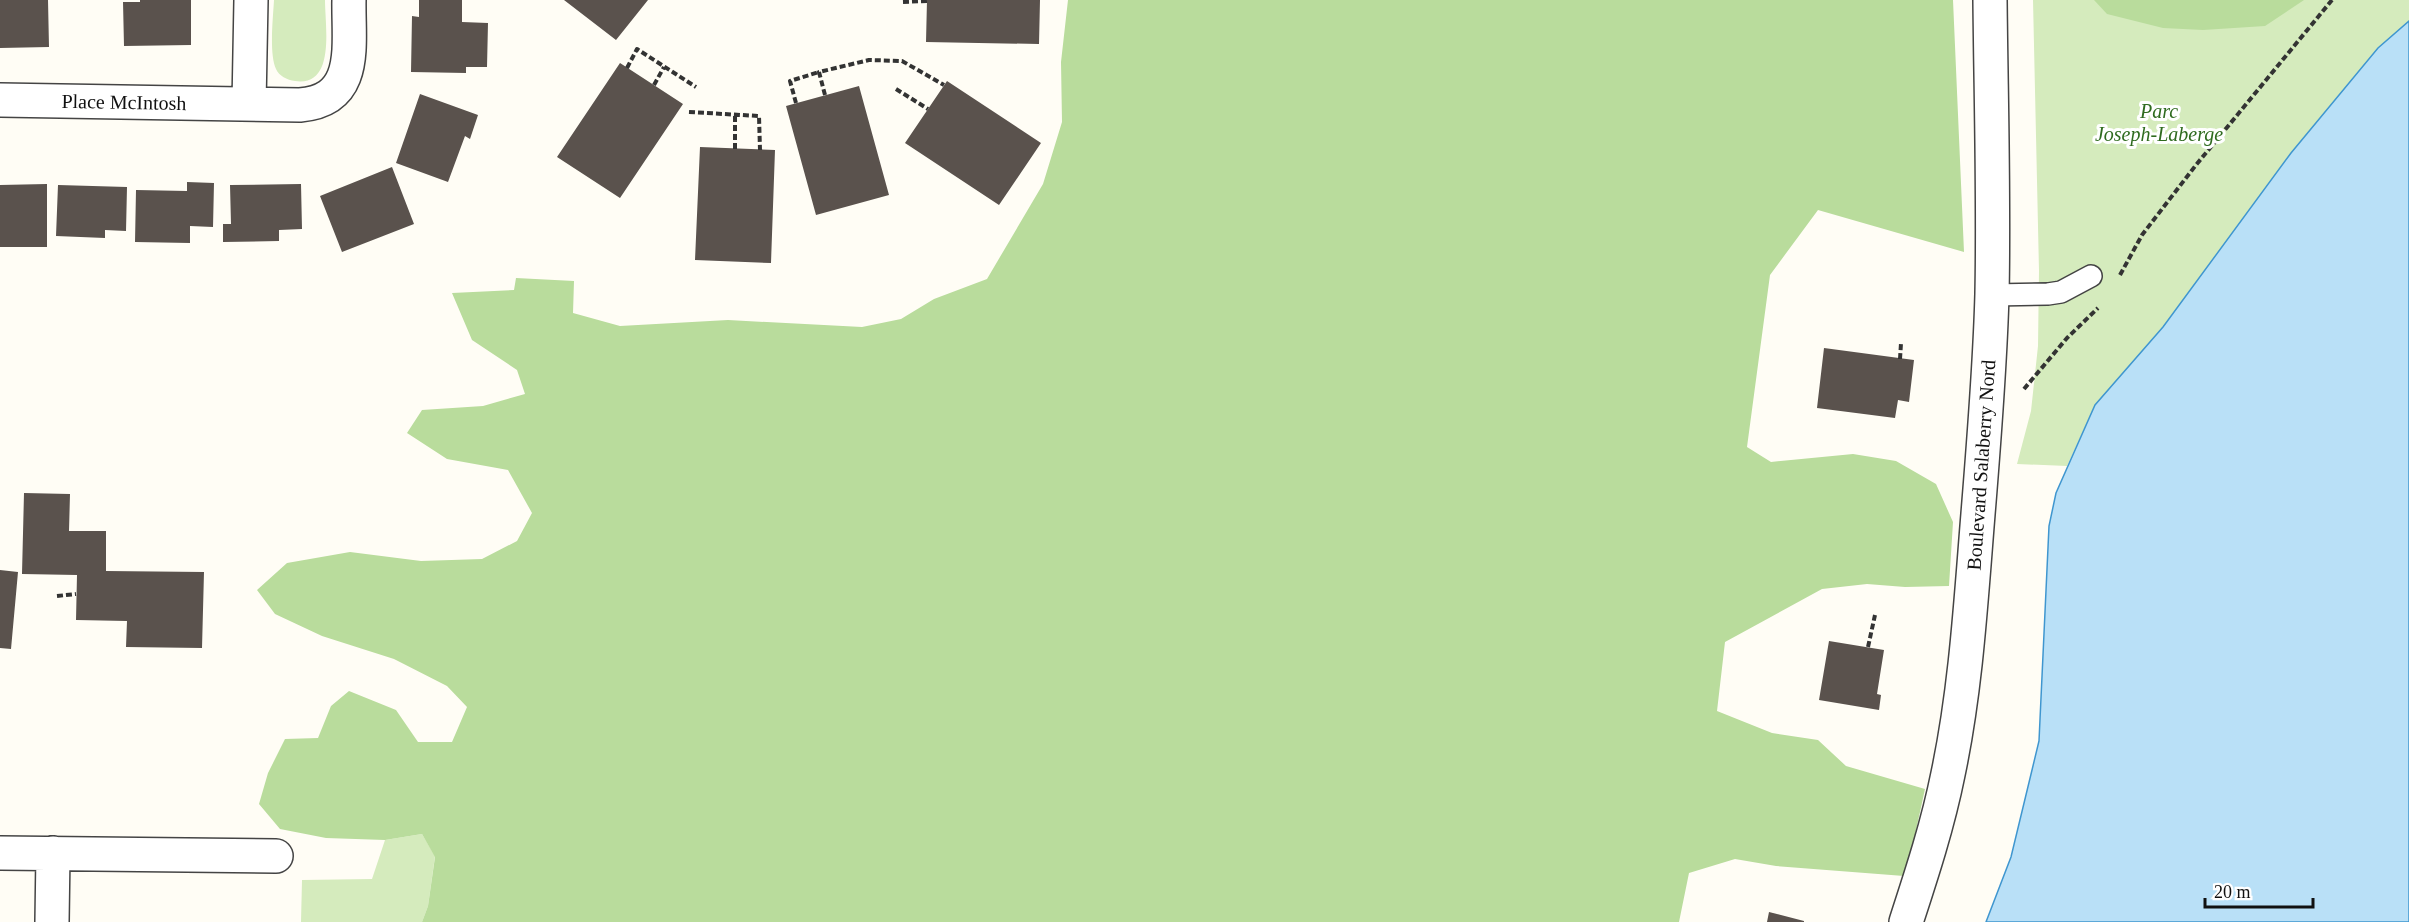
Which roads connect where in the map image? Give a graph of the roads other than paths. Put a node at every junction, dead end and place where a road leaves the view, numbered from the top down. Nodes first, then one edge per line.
1 (251, 0) edge
2 (349, 0) edge
3 (1990, 0) edge
4 (0, 100) edge
5 (249, 104) junction
6 (2091, 276) dead end
7 (1992, 295) junction
8 (0, 853) edge
9 (53, 854) junction
10 (276, 856) dead end
11 (52, 922) edge
12 (1906, 922) edge

1 - 5 street
2 - 5 street, Place McIntosh
3 - 7 street, Boulevard Salaberry Nord
4 - 5 street, Place McIntosh
6 - 7 lane
7 - 12 street, Boulevard Salaberry Nord
8 - 9 street
9 - 10 street
9 - 11 street

